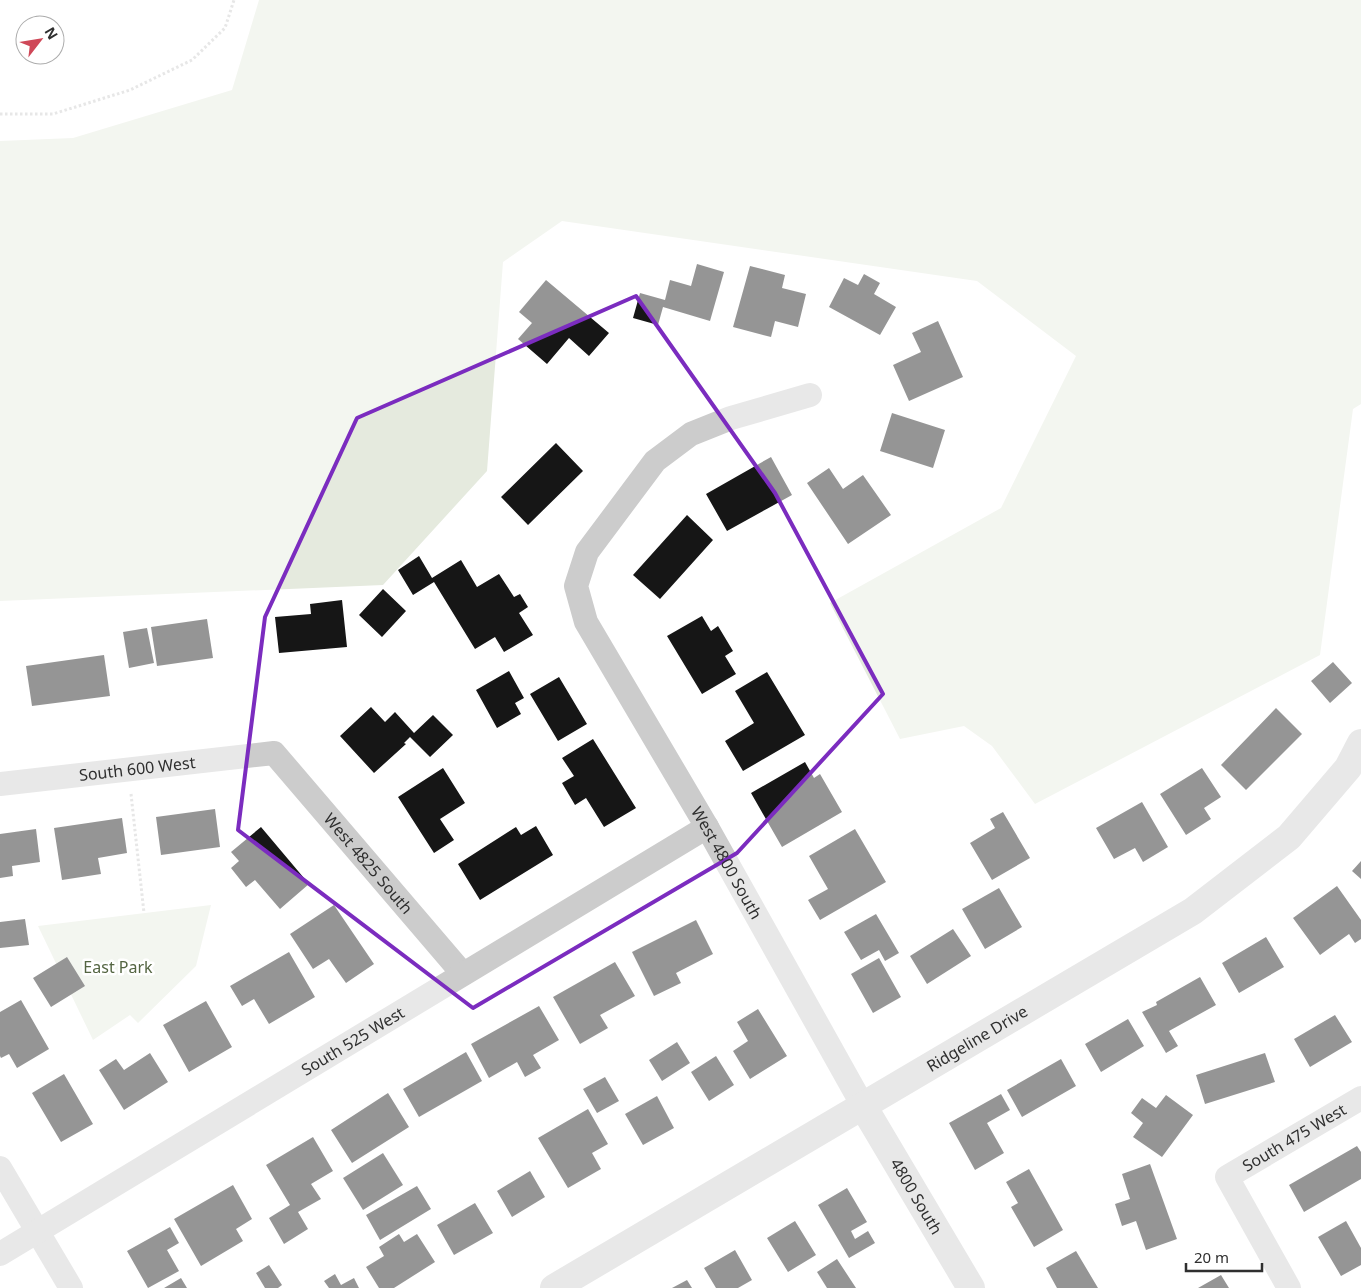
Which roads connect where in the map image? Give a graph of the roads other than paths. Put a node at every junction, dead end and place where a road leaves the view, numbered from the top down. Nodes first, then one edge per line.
1 (810, 396) dead end
2 (1361, 743) edge
3 (274, 753) joint
4 (0, 784) edge
5 (707, 827) junction
6 (463, 974) junction
7 (1361, 1098) edge
8 (863, 1106) junction
9 (0, 1168) edge
10 (38, 1232) junction
11 (0, 1254) edge
12 (72, 1288) edge
13 (554, 1288) edge
14 (971, 1288) edge
15 (1289, 1288) edge

1 - 5 street, West 4800 South
2 - 8 street, Ridgeline Drive
3 - 4 street, South 600 West
3 - 6 street, West 4825 South
5 - 6 street, South 525 West
5 - 8 street, West 4800 South
6 - 10 street, South 525 West
7 - 15 street, South 475 West
8 - 13 street, Ridgeline Drive
8 - 14 street, 4800 South
9 - 10 street
10 - 11 street, South 525 West
10 - 12 street

